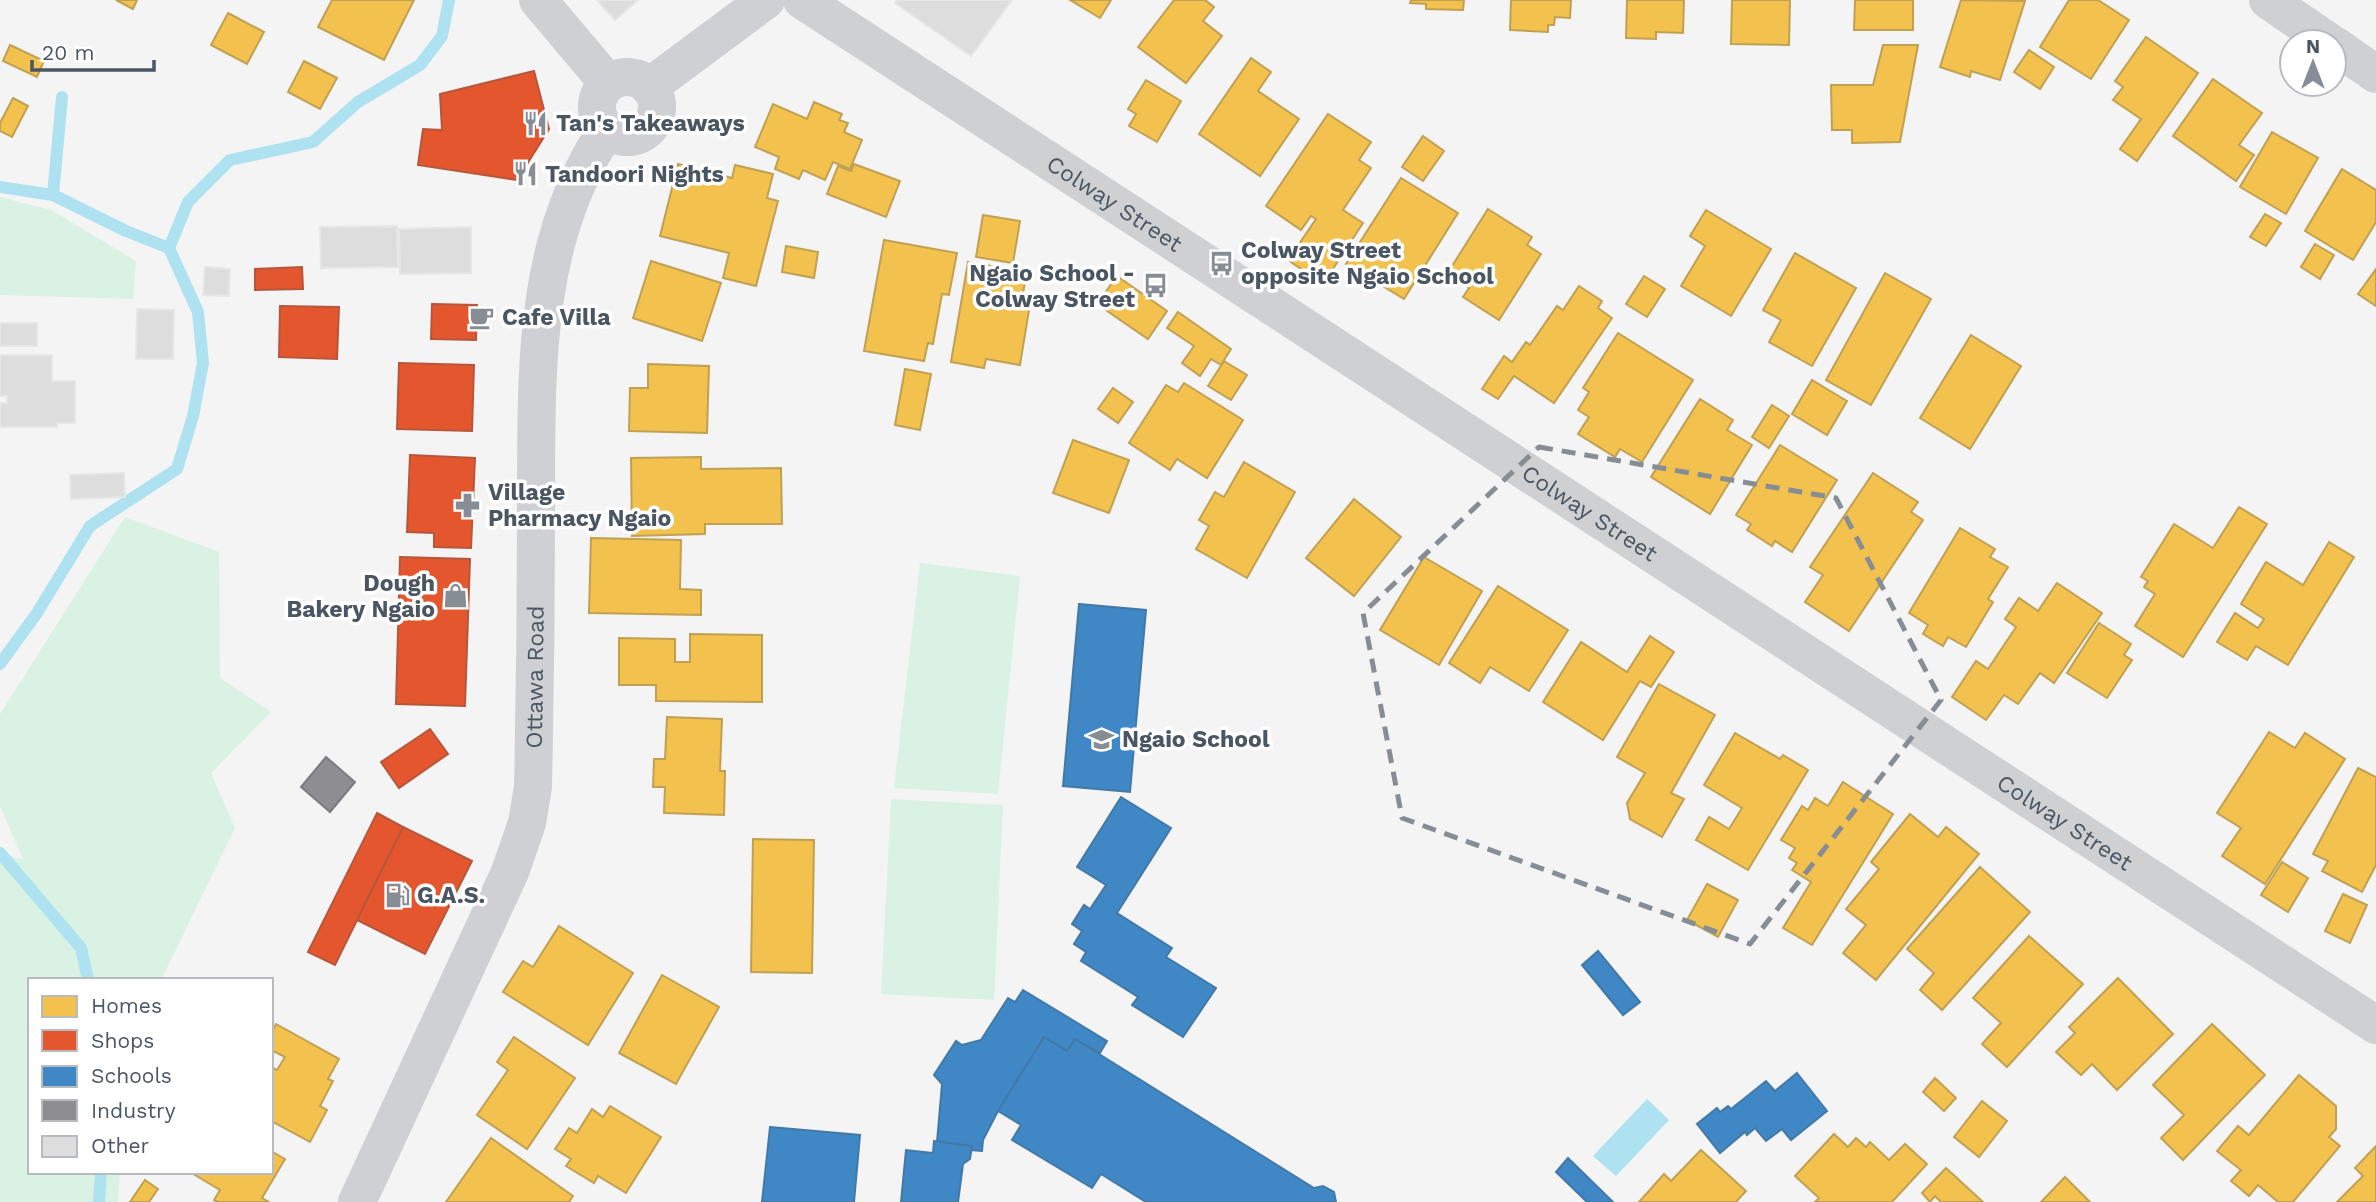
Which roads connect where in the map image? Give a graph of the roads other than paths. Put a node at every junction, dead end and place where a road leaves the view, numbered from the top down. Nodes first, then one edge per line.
1 (538, 0) edge
2 (766, 0) edge
3 (803, 0) edge
4 (2268, 0) edge
5 (2309, 28) edge
6 (2348, 55) edge
7 (2376, 74) edge
8 (608, 83) junction
9 (649, 87) junction
10 (607, 130) junction
11 (2376, 1025) edge
12 (357, 1202) edge

1 - 8 street
2 - 9 main road
3 - 11 street, Colway Street
4 - 5 street
6 - 7 street
8 - 9 main road
8 - 10 main road
9 - 10 main road
10 - 12 main road, Ottawa Road

